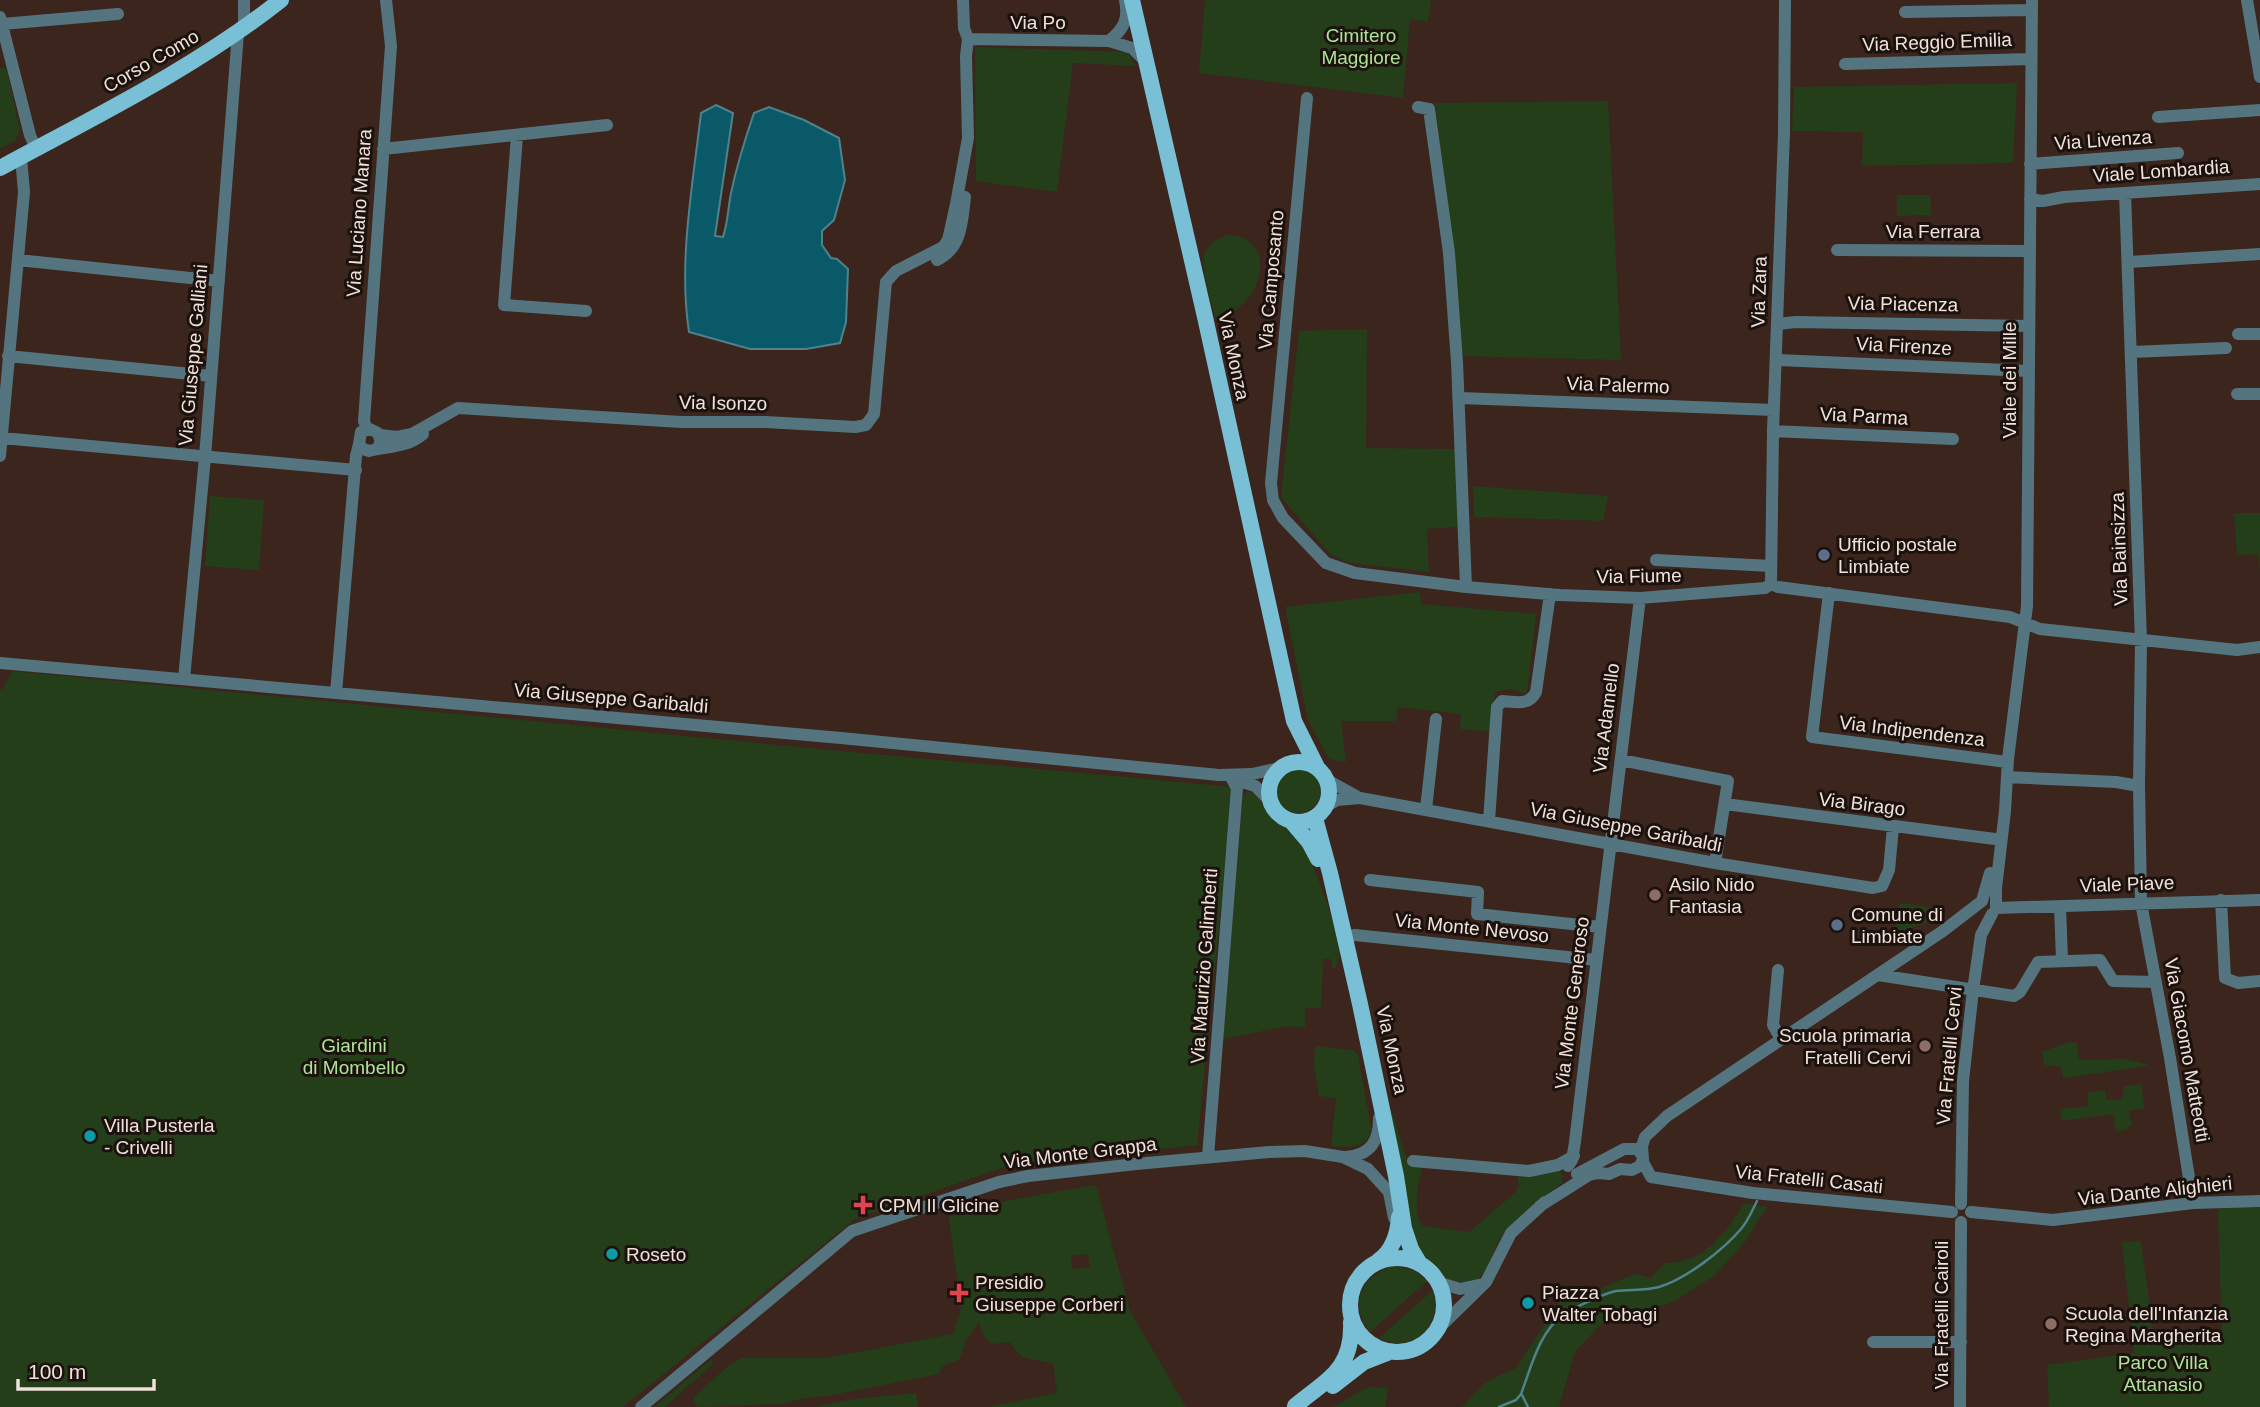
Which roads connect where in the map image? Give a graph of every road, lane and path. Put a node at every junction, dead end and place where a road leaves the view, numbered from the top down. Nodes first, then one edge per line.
1 (244, 0) edge
2 (281, 0) edge
3 (386, 0) edge
4 (963, 0) edge
5 (1125, 0) edge
6 (1132, 0) edge
7 (1785, 0) edge
8 (2251, 2) edge
9 (2031, 5) edge
10 (1905, 12) dead end
11 (118, 14) dead end
12 (1, 21) edge
13 (241, 31) junction
14 (968, 39) junction
15 (1109, 41) junction
16 (2031, 59) junction
17 (1147, 63) junction
18 (1845, 65) dead end
19 (2260, 77) edge
20 (1307, 98) dead end
21 (1424, 108) dead end
22 (2260, 110) edge
23 (2158, 117) dead end
24 (607, 125) dead end
25 (517, 136) junction
26 (383, 149) junction
27 (28, 153) junction
28 (2178, 153) dead end
29 (2030, 164) junction
30 (0, 168) edge
31 (2260, 184) edge
32 (2125, 193) junction
33 (2030, 199) junction
34 (1838, 250) dead end
35 (2029, 251) junction
36 (2260, 254) edge
37 (18, 260) junction
38 (2129, 262) junction
39 (219, 281) junction
40 (586, 311) dead end
41 (1777, 324) junction
42 (2029, 326) junction
43 (2238, 334) dead end
44 (2260, 334) edge
45 (5, 341) edge
46 (2226, 348) dead end
47 (2133, 352) junction
48 (8, 356) junction
49 (1776, 360) junction
50 (2029, 372) junction
51 (211, 376) junction
52 (2237, 394) dead end
53 (2260, 394) edge
54 (1460, 398) junction
55 (1774, 410) junction
56 (1773, 431) junction
57 (2, 438) junction
58 (1953, 439) dead end
59 (372, 444) junction
60 (0, 456) edge
61 (205, 457) junction
62 (356, 468) junction
63 (1276, 506) joint
64 (1656, 560) dead end
65 (1771, 566) junction
66 (1771, 584) junction
67 (1466, 587) junction
68 (1829, 593) junction
69 (1550, 594) junction
70 (1640, 598) junction
71 (2025, 624) junction
72 (2141, 641) junction
73 (2260, 647) edge
74 (0, 663) edge
75 (184, 679) junction
76 (336, 693) junction
77 (1436, 719) dead end
78 (1294, 721) junction
79 (1620, 760) junction
80 (2008, 761) junction
81 (1283, 765) junction
82 (1322, 774) junction
83 (1219, 775) junction
84 (2007, 777) junction
85 (1232, 779) junction
86 (2139, 786) junction
87 (1360, 798) junction
88 (1269, 800) junction
89 (1725, 804) junction
90 (1426, 809) junction
91 (1320, 813) junction
92 (1489, 821) junction
93 (1292, 822) junction
94 (1893, 827) junction
95 (1995, 839) junction
96 (1610, 844) junction
97 (1716, 863) junction
98 (1370, 880) dead end
99 (2221, 900) junction
100 (2260, 900) edge
101 (2141, 903) junction
102 (2060, 906) junction
103 (1990, 908) junction
104 (1338, 910) junction
105 (1600, 927) junction
106 (1344, 936) junction
107 (1596, 960) junction
108 (2062, 960) junction
109 (1778, 970) dead end
110 (1878, 975) junction
111 (2260, 981) edge
112 (2156, 982) junction
113 (1973, 990) junction
114 (1846, 996) junction
115 (1781, 1039) junction
116 (1762, 1054) junction
117 (1378, 1084) junction
118 (1667, 1116) junction
119 (1626, 1148) junction
120 (1208, 1157) junction
121 (1342, 1157) junction
122 (1413, 1161) dead end
123 (1639, 1162) junction
124 (1570, 1164) junction
125 (1603, 1165) junction
126 (1399, 1200) junction
127 (2260, 1201) edge
128 (2193, 1203) junction
129 (1540, 1206) junction
130 (1961, 1209) junction
131 (2053, 1220) joint
132 (1395, 1236) junction
133 (1420, 1264) junction
134 (1372, 1265) junction
135 (1437, 1282) junction
136 (1486, 1282) junction
137 (1351, 1316) junction
138 (1436, 1331) junction
139 (1872, 1342) dead end
140 (1961, 1342) junction
141 (1387, 1353) junction
142 (1294, 1406) edge
143 (641, 1407) edge
144 (1960, 1407) edge

1 - 13 street, Via Giuseppe Galliani
2 - 13 main road, Corso Como
3 - 26 street, Via Luciano Manara
4 - 14 street, Via Isonzo
5 - 15 street
6 - 17 main road, Via Monza
7 - 41 street, Via Zara
8 - 19 street
9 - 10 street
9 - 16 street, Viale dei Mille
11 - 12 street
12 - 27 street
13 - 27 main road, Corso Como
13 - 39 street, Via Giuseppe Galliani
14 - 15 street, Via Po
14 - 59 street, Via Isonzo
15 - 17 street, Via Po
16 - 18 street, Via Reggio Emilia
16 - 29 street, Viale dei Mille
17 - 78 main road, Via Monza
20 - 63 street, Via Camposanto
21 - 54 street
22 - 23 street
24 - 25 street
25 - 26 street
25 - 40 street
26 - 59 street, Via Luciano Manara
27 - 30 main road, Corso Como
27 - 37 street
28 - 29 street, Via Livenza
29 - 33 street, Viale dei Mille
31 - 32 street, Viale Lombardia
32 - 33 street, Viale Lombardia
32 - 38 street, Via Bainsizza
33 - 35 street, Viale dei Mille
34 - 35 street, Via Ferrara
35 - 42 street, Viale dei Mille
36 - 38 street
37 - 39 street
37 - 45 street
38 - 47 street, Via Bainsizza
39 - 51 street, Via Giuseppe Galliani
41 - 42 street, Via Piacenza
41 - 49 street, Via Zara
42 - 50 street, Viale dei Mille
43 - 44 street
45 - 48 street
46 - 47 street
47 - 72 street, Via Bainsizza
48 - 51 street
48 - 57 street
49 - 50 street, Via Firenze
49 - 55 street, Via Zara
50 - 71 street, Viale dei Mille
51 - 61 street, Via Giuseppe Galliani
52 - 53 street
54 - 55 street, Via Palermo
54 - 67 street
55 - 56 street, Via Zara
56 - 58 street, Via Parma
56 - 65 street, Via Zara
57 - 60 street
57 - 61 street
59 - 62 street
61 - 62 street
61 - 75 street, Via Giuseppe Galliani
62 - 76 street
63 - 67 street, Via Fiume
64 - 65 street
65 - 66 street, Via Zara
66 - 68 street, Via Fiume
66 - 70 street, Via Fiume
67 - 69 street, Via Fiume
68 - 71 street, Via Fiume
68 - 80 street, Via Indipendenza
69 - 70 street, Via Fiume
69 - 92 street
70 - 79 street, Via Adamello
71 - 72 street, Via Fiume
71 - 80 street, Viale dei Mille
72 - 73 street, Via Fiume
72 - 86 street, Via Bainsizza
74 - 75 street, Via Giuseppe Garibaldi
75 - 76 street, Via Giuseppe Garibaldi
76 - 83 street, Via Giuseppe Garibaldi
77 - 90 street
78 - 81 main road, Via Monza
78 - 82 main road, Via Monza
79 - 89 street
79 - 96 street, Via Adamello
80 - 84 street, Viale dei Mille
80 - 95 street, Viale dei Mille
81 - 82 main road
81 - 83 street, Via Giuseppe Garibaldi
81 - 88 main road
82 - 87 street, Via Giuseppe Garibaldi
82 - 91 main road
83 - 85 street, Via Giuseppe Garibaldi
84 - 86 street
84 - 103 street, Viale dei Mille
85 - 88 street, Via Giuseppe Garibaldi
85 - 120 street, Via Maurizio Galimberti
86 - 101 street, Via Bainsizza
87 - 90 street, Via Giuseppe Garibaldi
87 - 91 street, Via Giuseppe Garibaldi
88 - 93 main road
89 - 94 street, Via Birago
89 - 97 street
90 - 92 street, Via Giuseppe Garibaldi
91 - 93 main road
91 - 104 main road, Via Monza
92 - 96 street, Via Giuseppe Garibaldi
93 - 104 main road, Via Monza
94 - 95 street, Via Birago
94 - 97 street, Via Giuseppe Garibaldi
95 - 103 street, Viale dei Mille
96 - 97 street, Via Giuseppe Garibaldi
96 - 105 street, Via Monte Generoso
98 - 105 street
99 - 100 street, Viale Piave
99 - 101 street, Viale Piave
99 - 111 street
101 - 102 street, Viale Piave
101 - 112 street, Via Giacomo Matteotti
102 - 103 street, Viale Piave
102 - 108 street
103 - 110 street
103 - 113 street, Via Fratelli Cervi
104 - 106 main road, Via Monza
105 - 107 street, Via Monte Generoso
106 - 107 street, Via Monte Nevoso
106 - 117 main road, Via Monza
107 - 124 street, Via Monte Generoso
108 - 112 street
108 - 113 street
109 - 115 street
110 - 113 street
110 - 114 street
112 - 128 street, Via Giacomo Matteotti
113 - 130 street, Via Fratelli Cervi
114 - 115 street
114 - 116 street
115 - 116 street
116 - 118 street
117 - 121 street
117 - 126 main road, Via Monza
118 - 119 street
118 - 123 street
119 - 123 street, Via Fratelli Casati
119 - 125 street
120 - 121 street, Via Monte Grappa
120 - 143 street, Via Monte Grappa
121 - 132 street, Via Monte Grappa
122 - 124 street
123 - 125 street
123 - 130 street, Via Fratelli Casati
124 - 125 street
124 - 125 street
124 - 129 street
125 - 129 street
126 - 132 main road, Via Monza
126 - 133 main road, Via Monza
127 - 128 street, Via Dante Alighieri
128 - 131 street, Via Dante Alighieri
129 - 136 street
130 - 131 street, Via Fratelli Casati
130 - 140 street, Via Fratelli Cairoli
132 - 134 main road, Via Monza
133 - 134 main road
133 - 135 main road
134 - 137 main road
135 - 136 street
135 - 138 main road
136 - 138 street
137 - 141 main road
137 - 142 main road
138 - 141 main road
139 - 140 street
140 - 144 street, Via Fratelli Cairoli
141 - 142 main road

